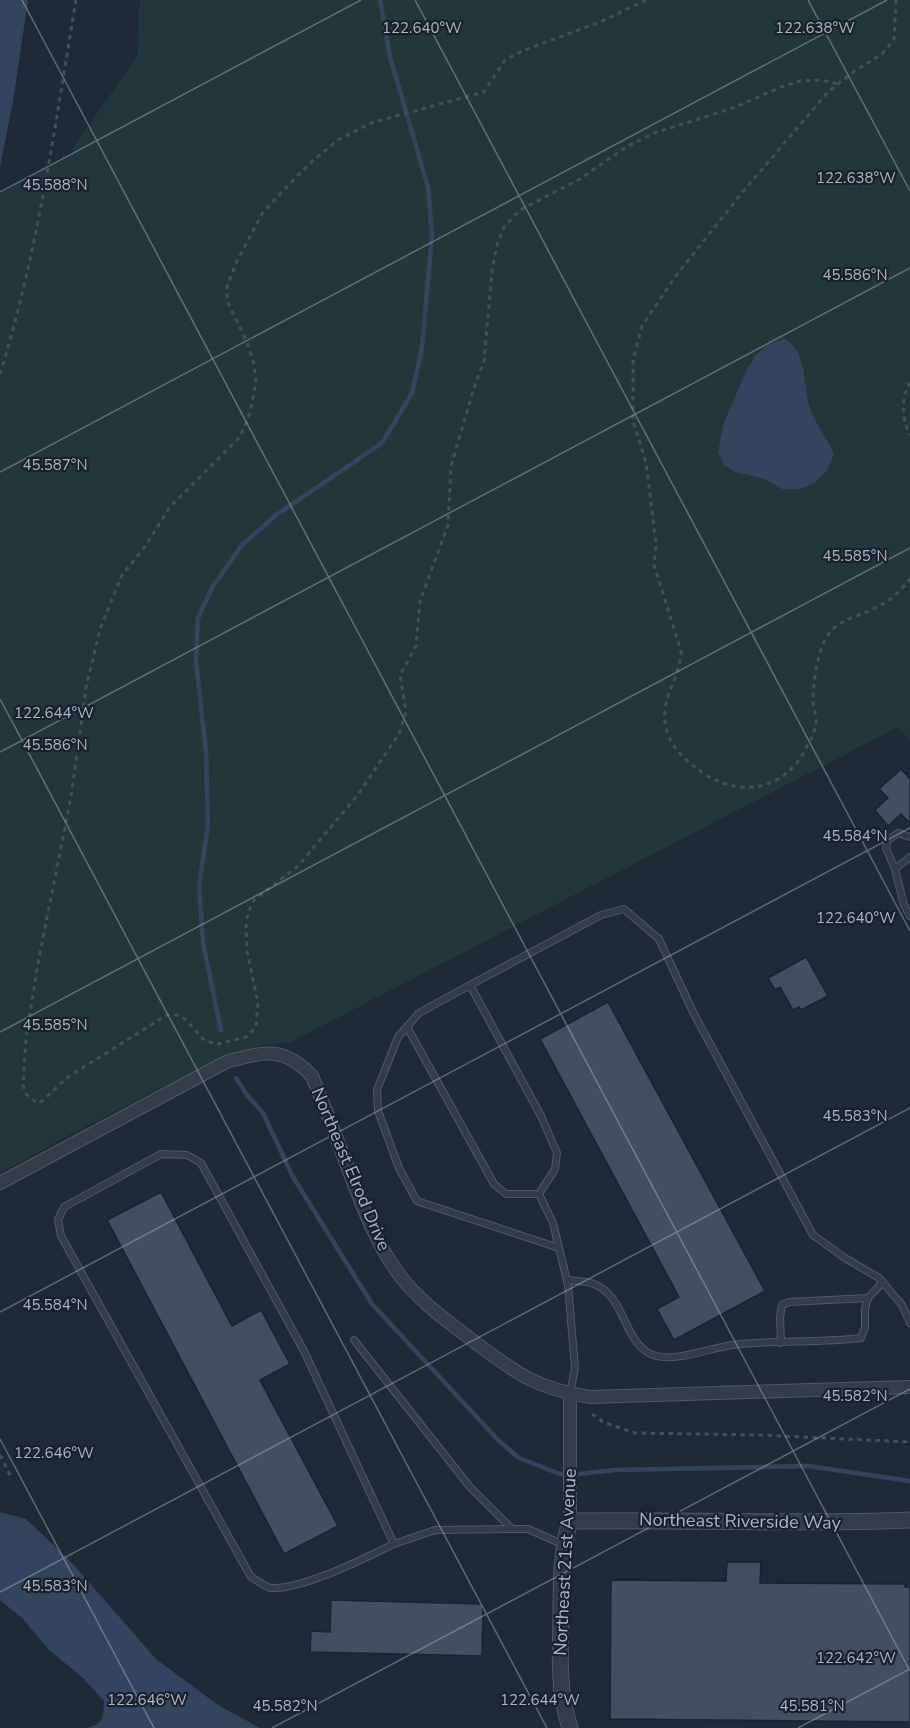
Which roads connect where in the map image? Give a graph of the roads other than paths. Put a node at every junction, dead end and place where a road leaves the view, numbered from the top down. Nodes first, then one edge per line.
1 (910, 837) edge
2 (910, 857) edge
3 (895, 869) junction
4 (910, 916) edge
5 (470, 985) junction
6 (407, 1027) junction
7 (0, 1183) edge
8 (538, 1194) junction
9 (560, 1248) junction
10 (567, 1280) junction
11 (883, 1282) junction
12 (868, 1298) junction
13 (910, 1323) edge
14 (354, 1340) dead end
15 (781, 1343) junction
16 (910, 1387) edge
17 (570, 1394) junction
18 (910, 1520) edge
19 (570, 1521) junction
20 (512, 1529) junction
21 (394, 1544) junction
22 (563, 1545) junction
23 (570, 1728) edge

1 - 3 lane
2 - 3 lane
3 - 4 lane
5 - 6 lane
5 - 8 lane
5 - 11 lane
6 - 8 lane
6 - 9 lane
7 - 17 street, Northeast Elrod Drive
8 - 9 lane
9 - 10 lane
10 - 15 lane
10 - 17 lane
11 - 12 lane
11 - 13 lane
12 - 15 lane
12 - 15 lane
14 - 20 lane
16 - 17 street, Northeast Elrod Drive
17 - 19 street, Northeast 21st Avenue
18 - 19 street, Northeast Riverside Way
19 - 22 street, Northeast 21st Avenue
20 - 21 lane
20 - 22 lane
21 - 21 lane
22 - 23 street, Northeast 21st Avenue

